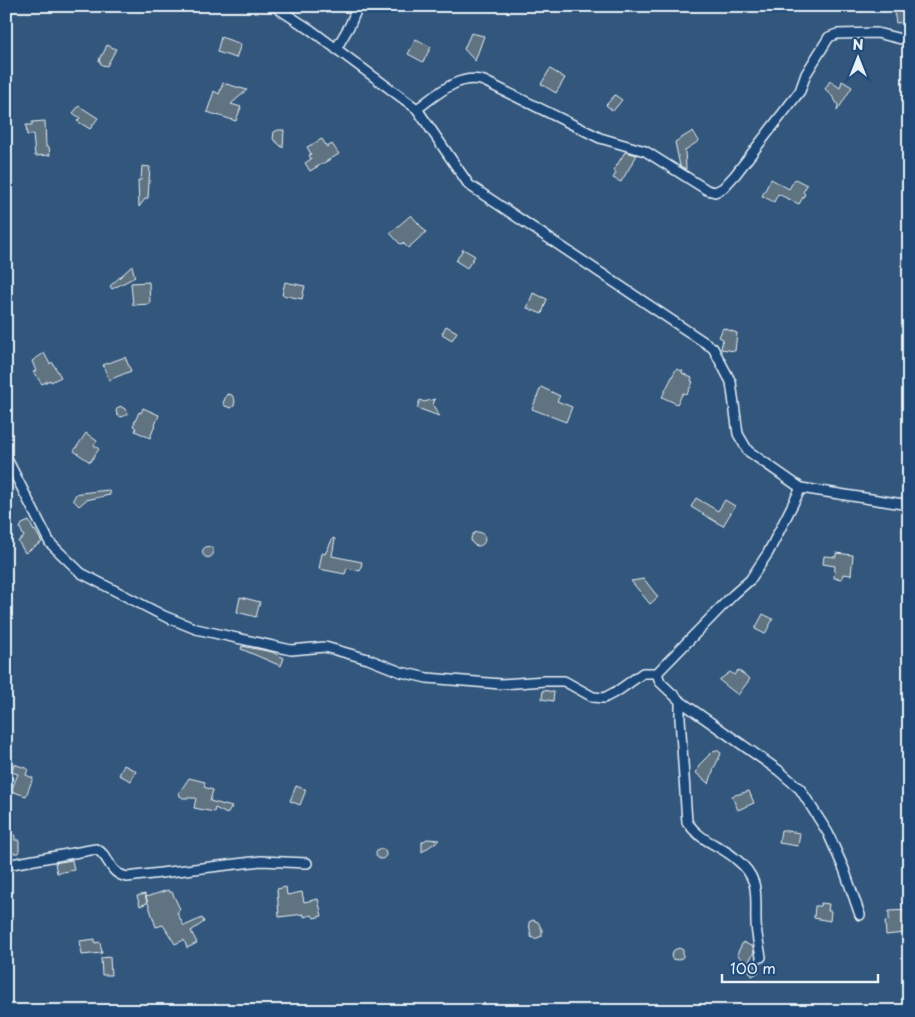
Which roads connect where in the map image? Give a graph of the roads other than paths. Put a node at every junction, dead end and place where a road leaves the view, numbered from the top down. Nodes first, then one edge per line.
1 (274, 6) edge
2 (358, 6) edge
3 (909, 41) edge
4 (336, 49) junction
5 (417, 109) junction
6 (6, 457) edge
7 (801, 488) junction
8 (909, 505) edge
9 (657, 673) junction
10 (680, 701) junction
11 (307, 863) dead end
12 (6, 865) edge
13 (860, 915) dead end
14 (761, 957) dead end

1 - 4 street
2 - 4 street
3 - 5 street
4 - 5 street
5 - 7 street
6 - 9 street
7 - 8 street
7 - 9 street
9 - 10 street
10 - 13 street
10 - 14 street
11 - 12 street

